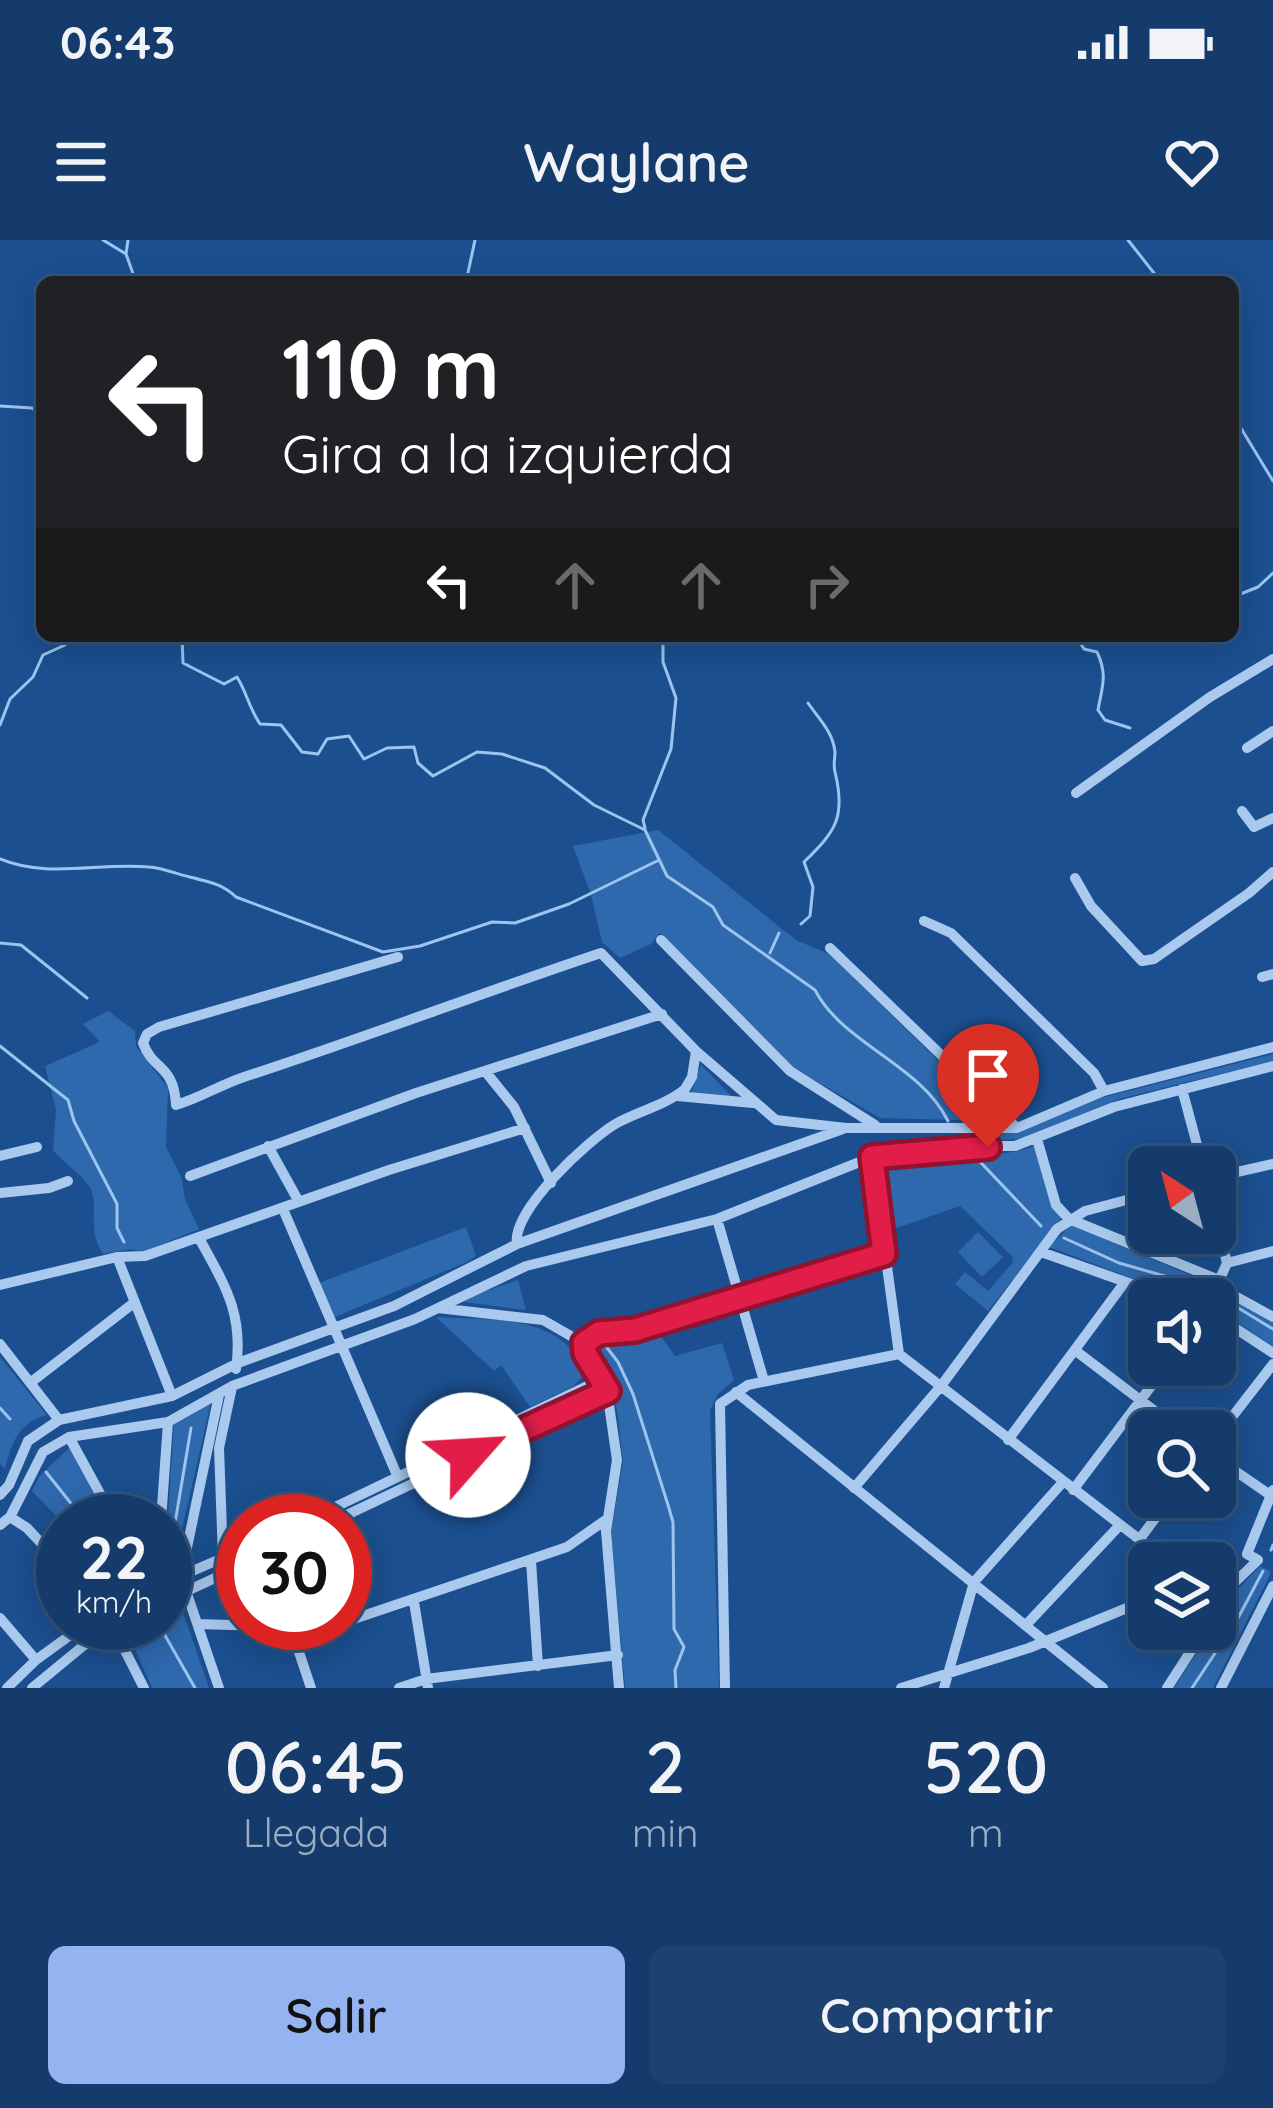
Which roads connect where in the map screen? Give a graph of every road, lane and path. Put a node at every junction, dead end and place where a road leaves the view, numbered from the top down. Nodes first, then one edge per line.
1 (1273, 659) edge
2 (1273, 731) edge
3 (1247, 748) dead end
4 (1076, 793) dead end
5 (1242, 812) dead end
6 (1273, 818) edge
7 (1273, 872) edge
8 (1075, 878) dead end
9 (1273, 889) edge
10 (1249, 893) junction
11 (924, 921) dead end
12 (661, 940) dead end
13 (830, 948) dead end
14 (398, 957) dead end
15 (662, 1014) junction
16 (1273, 1047) edge
17 (697, 1051) junction
18 (1273, 1066) edge
19 (485, 1071) junction
20 (1182, 1089) junction
21 (1105, 1091) junction
22 (677, 1096) junction
23 (756, 1103) junction
24 (877, 1126) junction
25 (525, 1128) junction
26 (846, 1128) junction
27 (1017, 1128) junction
28 (931, 1129) junction
29 (1036, 1139) junction
30 (268, 1146) junction
31 (1197, 1146) edge
32 (37, 1147) dead end
33 (932, 1149) junction
34 (0, 1156) edge
35 (872, 1157) junction
36 (1273, 1164) edge
37 (1236, 1173) edge
38 (190, 1176) dead end
39 (68, 1181) dead end
40 (551, 1183) junction
41 (0, 1193) edge
42 (1128, 1199) edge
43 (299, 1202) junction
44 (283, 1209) junction
45 (717, 1219) junction
46 (1069, 1220) junction
47 (199, 1238) junction
48 (517, 1244) junction
49 (1273, 1251) edge
50 (1041, 1252) junction
51 (884, 1254) junction
52 (1225, 1254) edge
53 (117, 1257) junction
54 (1227, 1263) junction
55 (1206, 1278) edge
56 (1220, 1278) edge
57 (1125, 1282) junction
58 (1128, 1283) edge
59 (0, 1285) edge
60 (1236, 1294) edge
61 (407, 1300) junction
62 (741, 1300) junction
63 (135, 1302) junction
64 (434, 1307) junction
65 (1273, 1317) edge
66 (415, 1319) junction
67 (1236, 1328) edge
68 (337, 1330) junction
69 (584, 1343) junction
70 (0, 1344) edge
71 (341, 1348) junction
72 (1076, 1351) junction
73 (1273, 1352) edge
74 (898, 1354) junction
75 (238, 1363) junction
76 (1273, 1364) edge
77 (764, 1381) junction
78 (30, 1383) junction
79 (605, 1385) junction
80 (232, 1386) junction
81 (941, 1386) junction
82 (1152, 1386) edge
83 (736, 1392) junction
84 (219, 1395) junction
85 (172, 1396) junction
86 (1141, 1401) junction
87 (1153, 1410) edge
88 (1236, 1412) edge
89 (59, 1420) junction
90 (168, 1422) junction
91 (69, 1437) junction
92 (1008, 1439) junction
93 (1236, 1470) edge
94 (398, 1475) junction
95 (1068, 1486) junction
96 (854, 1488) junction
97 (1272, 1493) edge
98 (100, 1494) edge
99 (163, 1494) edge
100 (221, 1494) edge
101 (360, 1494) edge
102 (0, 1495) edge
103 (372, 1502) edge
104 (1155, 1518) edge
105 (607, 1519) junction
106 (5, 1521) edge
107 (192, 1524) edge
108 (1119, 1526) junction
109 (36, 1538) edge
110 (1139, 1540) junction
111 (1142, 1542) edge
112 (530, 1561) junction
113 (1265, 1561) edge
114 (974, 1582) junction
115 (1236, 1582) edge
116 (1273, 1586) edge
117 (414, 1602) junction
118 (192, 1606) edge
119 (1128, 1607) edge
120 (372, 1615) edge
121 (0, 1618) edge
122 (198, 1624) junction
123 (216, 1625) edge
124 (1026, 1625) junction
125 (1043, 1639) junction
126 (50, 1650) edge
127 (76, 1650) edge
128 (125, 1650) edge
129 (299, 1650) edge
130 (1191, 1650) edge
131 (617, 1655) junction
132 (36, 1660) junction
133 (538, 1666) junction
134 (949, 1672) junction
135 (44, 1675) junction
136 (427, 1684) edge
137 (7, 1688) edge
138 (32, 1688) edge
139 (54, 1688) edge
140 (144, 1688) edge
141 (219, 1688) edge
142 (311, 1688) edge
143 (399, 1688) edge
144 (619, 1688) edge
145 (725, 1688) edge
146 (901, 1688) edge
147 (944, 1688) edge
148 (1103, 1688) edge
149 (1167, 1688) edge
150 (1221, 1688) edge

1 - 4 street
2 - 3 street
5 - 6 street
7 - 10 street
8 - 10 street
9 - 10 street
11 - 21 street
12 - 24 street
13 - 27 street
14 - 15 street
15 - 17 street
15 - 19 street
16 - 21 street
17 - 22 street
17 - 23 street
18 - 20 street
19 - 25 street
19 - 30 street
20 - 29 street
20 - 31 street
21 - 27 street
22 - 23 street
22 - 40 street
23 - 26 street
24 - 26 street
24 - 28 street
25 - 40 street
25 - 43 street
26 - 48 street
27 - 28 street
28 - 33 street
29 - 33 street
29 - 46 street
30 - 38 street
30 - 43 street
32 - 34 street
33 - 35 street
35 - 45 street
35 - 51 street
36 - 37 street
39 - 41 street
40 - 48 street
42 - 46 street
43 - 44 street
44 - 47 street
44 - 68 street
45 - 62 street
45 - 64 street
46 - 50 street
46 - 55 street
47 - 53 street
47 - 75 street
48 - 61 street
49 - 54 street
50 - 57 street
50 - 81 street
51 - 62 street
51 - 74 street
52 - 54 street
53 - 59 street
53 - 63 street
54 - 56 street
57 - 58 street
57 - 72 street
60 - 65 street
61 - 66 street
61 - 68 street
62 - 69 street
62 - 77 street
63 - 78 street
63 - 85 street
64 - 66 street
64 - 69 street
66 - 71 street
67 - 73 street
68 - 71 street
68 - 75 street
69 - 79 street
70 - 78 street
71 - 80 street
71 - 94 street
72 - 86 street
72 - 92 street
74 - 77 street
74 - 81 street
75 - 80 street
75 - 85 street
76 - 88 street
77 - 83 street
78 - 89 street
79 - 94 street
79 - 103 street
79 - 105 street
80 - 84 street
80 - 100 street
81 - 92 street
81 - 96 street
82 - 86 street
83 - 96 street
83 - 145 street
84 - 90 street
84 - 107 street
85 - 89 street
86 - 87 street
86 - 95 street
89 - 102 street
90 - 91 street
90 - 99 street
91 - 98 street
91 - 106 street
92 - 95 street
93 - 97 street
94 - 101 street
95 - 108 street
95 - 114 street
96 - 114 street
97 - 113 street
104 - 110 street
105 - 112 street
105 - 131 street
106 - 109 street
108 - 110 street
108 - 124 street
110 - 111 street
112 - 117 street
112 - 133 street
113 - 115 street
114 - 124 street
114 - 134 street
116 - 150 street
117 - 120 street
117 - 136 street
118 - 122 street
119 - 125 street
121 - 132 street
122 - 123 street
122 - 141 street
124 - 125 street
125 - 134 street
125 - 148 street
126 - 132 street
127 - 135 street
128 - 140 street
129 - 142 street
130 - 149 street
131 - 133 street
131 - 144 street
132 - 137 street
133 - 136 street
134 - 146 street
134 - 147 street
135 - 138 street
135 - 139 street
136 - 143 street

